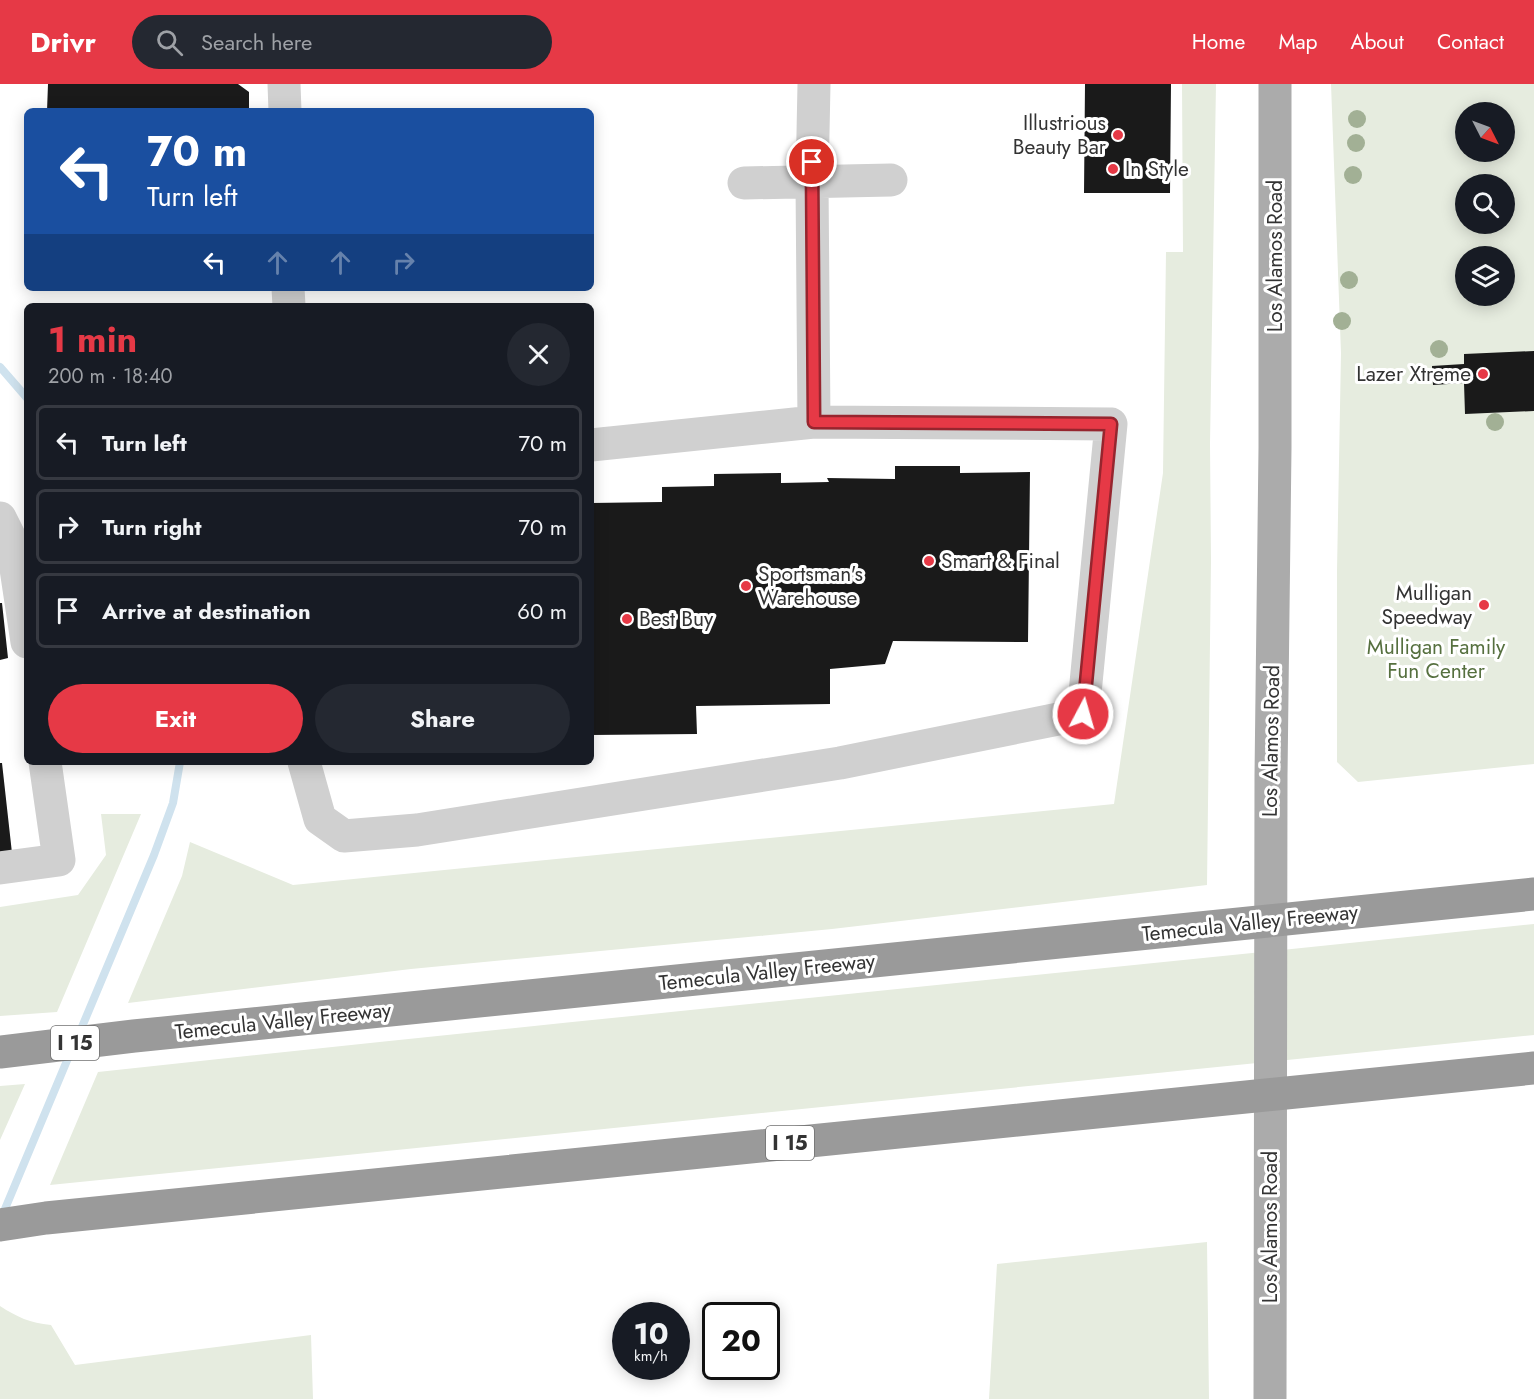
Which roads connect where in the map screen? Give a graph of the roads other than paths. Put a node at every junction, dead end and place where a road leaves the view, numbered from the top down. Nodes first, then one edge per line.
1 (284, 84) edge
2 (814, 84) edge
3 (1275, 84) edge
4 (285, 108) edge
5 (891, 180) dead end
6 (812, 182) junction
7 (744, 183) dead end
8 (814, 422) junction
9 (594, 445) edge
10 (0, 519) edge
11 (24, 622) edge
12 (45, 765) edge
13 (305, 765) edge
14 (0, 868) edge
15 (1534, 894) edge
16 (8, 1051) edge
17 (1534, 1068) edge
18 (0, 1225) edge
19 (1270, 1399) edge

1 - 4 lane
2 - 6 lane
3 - 19 main road, Los Alamos Road
5 - 6 lane
6 - 7 lane
6 - 8 lane
8 - 9 lane
8 - 13 lane
10 - 11 lane
12 - 14 lane
15 - 16 highway, Temecula Valley Freeway / I 15
17 - 18 highway, I 15

